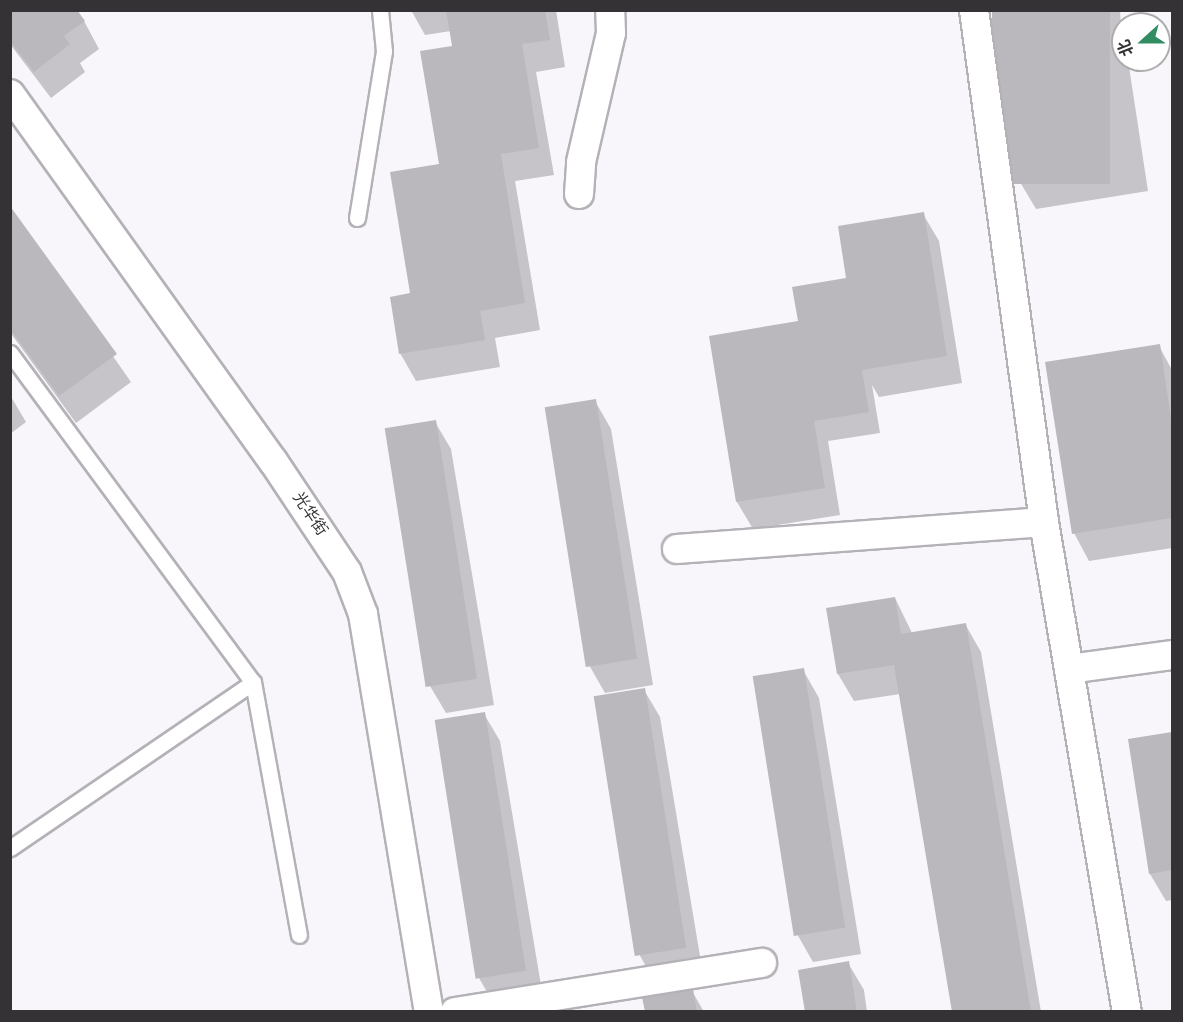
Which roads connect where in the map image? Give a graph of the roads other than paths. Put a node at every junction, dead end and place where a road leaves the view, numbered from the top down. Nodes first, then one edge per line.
1 (380, 10) edge
2 (610, 10) edge
3 (974, 10) edge
4 (10, 94) edge
5 (579, 194) dead end
6 (357, 218) dead end
7 (10, 352) edge
8 (1044, 522) junction
9 (677, 549) dead end
10 (1173, 655) edge
11 (1069, 669) junction
12 (253, 682) junction
13 (10, 848) edge
14 (299, 935) dead end
15 (762, 963) dead end
16 (429, 1011) edge
17 (455, 1011) edge
18 (1127, 1011) edge

1 - 6 lane
2 - 5 street
3 - 8 street
4 - 16 street, 光华街
7 - 12 lane
8 - 9 street
8 - 11 street
10 - 11 street
11 - 18 street
12 - 13 lane
12 - 14 lane
15 - 17 street

